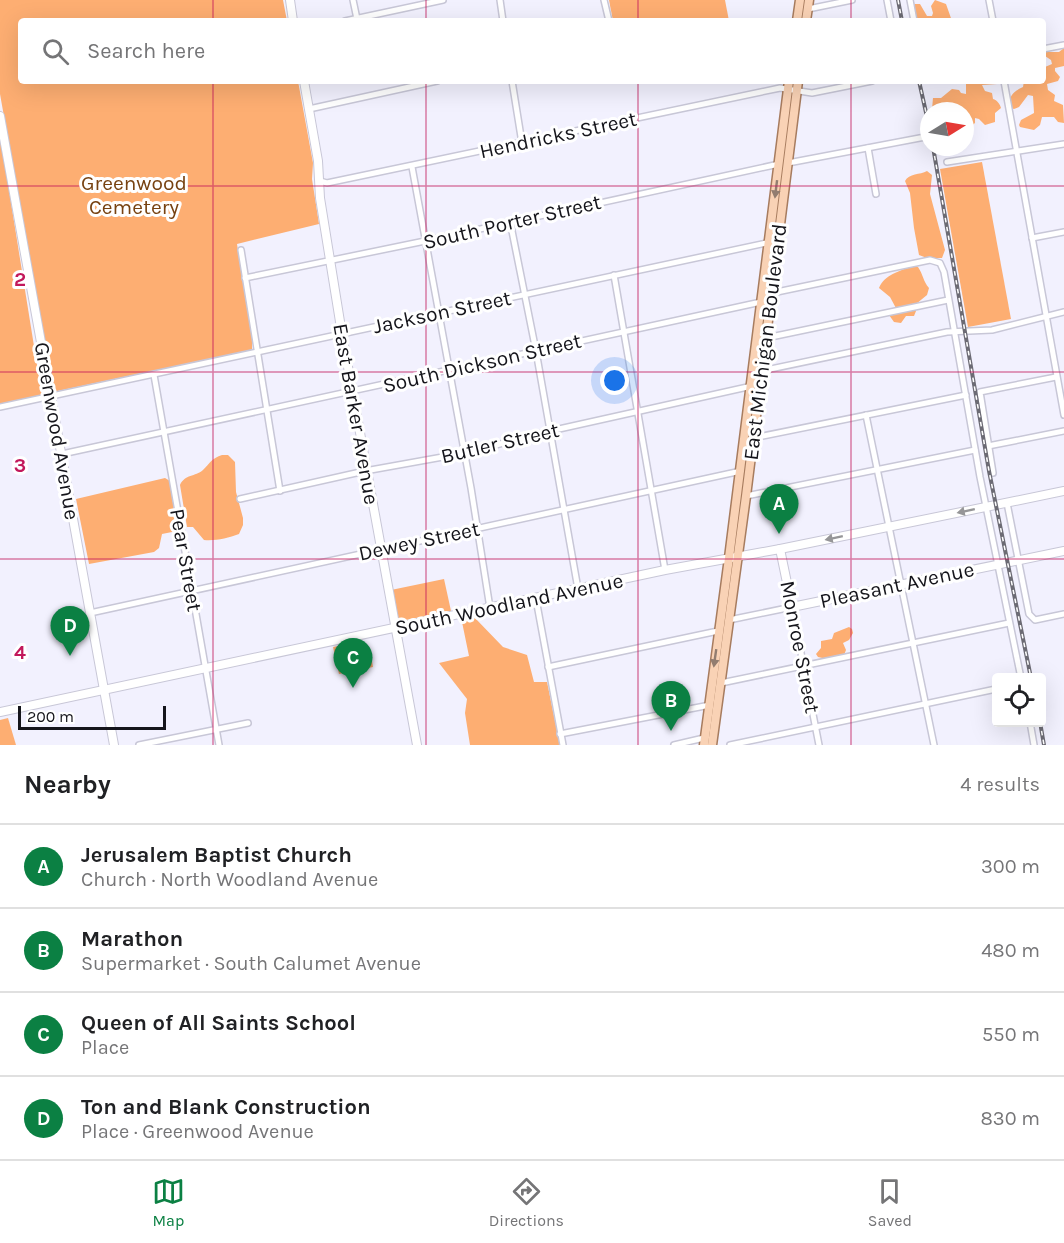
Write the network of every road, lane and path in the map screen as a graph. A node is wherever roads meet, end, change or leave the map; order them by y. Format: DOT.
graph roads {
  1 [pos="290,0"];
  2 [pos="353,0"];
  3 [pos="443,0"];
  4 [pos="500,0"];
  5 [pos="604,0"];
  6 [pos="800,0"];
  7 [pos="852,0"];
  8 [pos="887,0"];
  9 [pos="910,0"];
  10 [pos="989,0"];
  11 [pos="418,3"];
  12 [pos="808,4"];
  13 [pos="293,18"];
  14 [pos="357,18"];
  15 [pos="503,18"];
  16 [pos="608,18"];
  17 [pos="797,18"];
  18 [pos="890,18"];
  19 [pos="913,18"];
  20 [pos="992,18"];
  21 [pos="1064,45"];
  22 [pos="1046,48"];
  23 [pos="305,84"];
  24 [pos="423,84"];
  25 [pos="512,84"];
  26 [pos="857,84"];
  27 [pos="1005,84"];
  28 [pos="793,85"];
  29 [pos="309,109"];
  30 [pos="0,116"];
  31 [pos="920,138"];
  32 [pos="522,143"];
  33 [pos="1064,144"];
  34 [pos="868,148"];
  35 [pos="1017,152"];
  36 [pos="947,162"];
  37 [pos="783,163"];
  38 [pos="412,167"];
  39 [pos="320,181"];
  40 [pos="876,194"];
  41 [pos="510,221"];
  42 [pos="1064,232"];
  43 [pos="1032,238"];
  44 [pos="425,241"];
  45 [pos="774,241"];
  46 [pos="241,250"];
  47 [pos="331,261"];
  48 [pos="614,275"];
  49 [pos="245,278"];
  50 [pos="772,293"];
  51 [pos="525,294"];
  52 [pos="948,300"];
  53 [pos="761,302"];
  54 [pos="1064,312"];
  55 [pos="439,314"];
  56 [pos="1046,316"];
  57 [pos="623,331"];
  58 [pos="954,332"];
  59 [pos="342,334"];
  60 [pos="766,338"];
  61 [pos="536,351"];
  62 [pos="257,352"];
  63 [pos="450,370"];
  64 [pos="757,370"];
  65 [pos="154,375"];
  66 [pos="1056,377"];
  67 [pos="755,386"];
  68 [pos="352,392"];
  69 [pos="966,395"];
  70 [pos="51,397"];
  71 [pos="0,408"];
  72 [pos="266,410"];
  73 [pos="637,412"];
  74 [pos="1064,415"];
  75 [pos="866,416"];
  76 [pos="550,431"];
  77 [pos="1064,431"];
  78 [pos="164,433"];
  79 [pos="753,438"];
  80 [pos="988,446"];
  81 [pos="975,450"];
  82 [pos="465,453"];
  83 [pos="62,454"];
  84 [pos="877,470"];
  85 [pos="365,471"];
  86 [pos="744,472"];
  87 [pos="993,472"];
  88 [pos="651,490"];
  89 [pos="280,491"];
  90 [pos="1064,491"];
  91 [pos="746,496"];
  92 [pos="240,498"];
  93 [pos="1007,503"];
  94 [pos="986,507"];
  95 [pos="564,509"];
  96 [pos="888,527"];
  97 [pos="477,528"];
  98 [pos="380,549"];
  99 [pos="780,549"];
  100 [pos="1064,551"];
  101 [pos="733,557"];
  102 [pos="1018,561"];
  103 [pos="998,564"];
  104 [pos="665,570"];
  105 [pos="900,584"];
  106 [pos="578,589"];
  107 [pos="192,590"];
  108 [pos="536,598"];
  109 [pos="792,607"];
  110 [pos="490,608"];
  111 [pos="90,613"];
  112 [pos="1064,614"];
  113 [pos="729,620"];
  114 [pos="1010,623"];
  115 [pos="394,628"];
  116 [pos="718,631"];
  117 [pos="912,644"];
  118 [pos="548,667"];
  119 [pos="804,667"];
  120 [pos="205,668"];
  121 [pos="1020,673"];
  122 [pos="721,683"];
  123 [pos="992,689"];
  124 [pos="104,690"];
  125 [pos="924,704"];
  126 [pos="713,705"];
  127 [pos="0,712"];
  128 [pos="248,723"];
  129 [pos="816,727"];
  130 [pos="1031,727"];
  131 [pos="216,729"];
  132 [pos="560,734"];
  133 [pos="704,742"];
  134 [pos="114,745"];
  135 [pos="139,745"];
  136 [pos="219,745"];
  137 [pos="417,745"];
  138 [pos="563,745"];
  139 [pos="674,745"];
  140 [pos="712,745"];
  141 [pos="730,745"];
  142 [pos="819,745"];
  143 [pos="934,745"];
  144 [pos="1033,745"];
  1 -- 13 [label="street"];
  2 -- 14 [label="street"];
  3 -- 11 [label="street"];
  4 -- 15 [label="street"];
  5 -- 16 [label="street"];
  6 -- 17 [label="main road"];
  7 -- 12 [label="street"];
  8 -- 18 [label="street"];
  9 -- 19 [label="street"];
  10 -- 20 [label="street"];
  11 -- 14 [label="street"];
  21 -- 22 [label="street"];
  23 -- 29 [label="street, East Barker Avenue"];
  24 -- 29 [label="street"];
  25 -- 32 [label="street"];
  26 -- 28 [label="street, Hendricks Street"];
  27 -- 35 [label="street"];
  28 -- 32 [label="street, Hendricks Street"];
  28 -- 37 [label="main road, East Michigan Boulevard"];
  29 -- 39 [label="street, East Barker Avenue"];
  30 -- 70 [label="street, Greenwood Avenue"];
  31 -- 34 [label="street, South Porter Street"];
  32 -- 38 [label="street, Hendricks Street"];
  33 -- 35 [label="street"];
  34 -- 37 [label="street, South Porter Street"];
  34 -- 40 [label="street"];
  35 -- 36 [label="street"];
  35 -- 43 [label="street"];
  37 -- 41 [label="street, South Porter Street"];
  37 -- 45 [label="main road, East Michigan Boulevard"];
  38 -- 39 [label="street, Hendricks Street"];
  38 -- 44 [label="street"];
  39 -- 47 [label="street, East Barker Avenue"];
  41 -- 44 [label="street, South Porter Street"];
  41 -- 51 [label="street"];
  42 -- 43 [label="street"];
  43 -- 56 [label="street"];
  44 -- 47 [label="street, South Porter Street"];
  44 -- 55 [label="street"];
  45 -- 48 [label="street, Jackson Street"];
  45 -- 50 [label="main road, East Michigan Boulevard"];
  45 -- 53 [label="main road, East Michigan Boulevard"];
  46 -- 49 [label="street"];
  47 -- 49 [label="street, South Porter Street"];
  47 -- 59 [label="street, East Barker Avenue"];
  48 -- 51 [label="street, Jackson Street"];
  48 -- 57 [label="street"];
  49 -- 62 [label="street"];
  50 -- 52 [label="street"];
  50 -- 60 [label="main road, East Michigan Boulevard"];
  51 -- 55 [label="street, Jackson Street"];
  51 -- 61 [label="street"];
  52 -- 58 [label="street"];
  52 -- 60 [label="street"];
  53 -- 57 [label="street, South Dickson Street"];
  53 -- 64 [label="main road, East Michigan Boulevard"];
  54 -- 56 [label="street"];
  55 -- 59 [label="street, Jackson Street"];
  55 -- 63 [label="street"];
  56 -- 58 [label="street"];
  56 -- 66 [label="street"];
  57 -- 61 [label="street, South Dickson Street"];
  57 -- 73 [label="street"];
  58 -- 64 [label="street"];
  58 -- 69 [label="street"];
  59 -- 62 [label="street, Jackson Street"];
  59 -- 68 [label="street, East Barker Avenue"];
  60 -- 64 [label="main road, East Michigan Boulevard"];
  61 -- 63 [label="street, South Dickson Street"];
  61 -- 76 [label="street"];
  62 -- 65 [label="street, Jackson Street"];
  62 -- 72 [label="street"];
  63 -- 68 [label="street, South Dickson Street"];
  63 -- 82 [label="street"];
  64 -- 67 [label="main road, East Michigan Boulevard"];
  65 -- 70 [label="street, Jackson Street"];
  65 -- 78 [label="street, Pear Street"];
  66 -- 74 [label="street"];
  66 -- 80 [label="street"];
  67 -- 73 [label="street, Butler Street"];
  67 -- 79 [label="main road, East Michigan Boulevard"];
  67 -- 86 [label="main road, East Michigan Boulevard"];
  68 -- 72 [label="street, South Dickson Street"];
  68 -- 85 [label="street, East Barker Avenue"];
  69 -- 75 [label="street"];
  69 -- 81 [label="street"];
  70 -- 71 [label="street, Jackson Street"];
  70 -- 83 [label="street, Greenwood Avenue"];
  72 -- 78 [label="street, South Dickson Street"];
  72 -- 89 [label="street"];
  73 -- 76 [label="street, Butler Street"];
  73 -- 88 [label="street"];
  75 -- 79 [label="street"];
  75 -- 84 [label="street"];
  76 -- 82 [label="street, Butler Street"];
  76 -- 95 [label="street"];
  77 -- 80 [label="street"];
  78 -- 83 [label="street, South Dickson Street"];
  78 -- 107 [label="street, Pear Street"];
  79 -- 86 [label="main road, East Michigan Boulevard"];
  80 -- 87 [label="street"];
  81 -- 84 [label="street"];
  81 -- 94 [label="street"];
  82 -- 85 [label="street, Butler Street"];
  82 -- 97 [label="street"];
  83 -- 111 [label="street, Greenwood Avenue"];
  84 -- 91 [label="street"];
  84 -- 96 [label="street"];
  85 -- 89 [label="street, Butler Street"];
  85 -- 98 [label="street, East Barker Avenue"];
  86 -- 88 [label="street, Dewey Street"];
  86 -- 91 [label="main road, East Michigan Boulevard"];
  86 -- 101 [label="main road, East Michigan Boulevard"];
  88 -- 95 [label="street, Dewey Street"];
  88 -- 104 [label="street"];
  89 -- 92 [label="street, Butler Street"];
  90 -- 93 [label="street, South Woodland Avenue"];
  91 -- 101 [label="main road, East Michigan Boulevard"];
  93 -- 94 [label="street, South Woodland Avenue"];
  93 -- 102 [label="street"];
  94 -- 96 [label="street, South Woodland Avenue, one-way"];
  94 -- 103 [label="street"];
  95 -- 97 [label="street, Dewey Street"];
  95 -- 106 [label="street"];
  96 -- 99 [label="street, South Woodland Avenue, one-way"];
  96 -- 105 [label="street"];
  97 -- 98 [label="street, Dewey Street"];
  97 -- 110 [label="street"];
  98 -- 107 [label="street, Dewey Street"];
  98 -- 115 [label="street, East Barker Avenue"];
  99 -- 101 [label="street, South Woodland Avenue"];
  99 -- 109 [label="street, Monroe Street"];
  100 -- 102 [label="street, Pleasant Avenue"];
  101 -- 104 [label="street, South Woodland Avenue"];
  101 -- 113 [label="main road, East Michigan Boulevard"];
  101 -- 116 [label="main road, East Michigan Boulevard"];
  102 -- 103 [label="street, Pleasant Avenue"];
  102 -- 112 [label="street"];
  103 -- 105 [label="street, Pleasant Avenue"];
  103 -- 114 [label="street"];
  104 -- 106 [label="street, South Woodland Avenue"];
  105 -- 109 [label="street, Pleasant Avenue"];
  105 -- 117 [label="street"];
  106 -- 108 [label="street, South Woodland Avenue"];
  107 -- 111 [label="street, Dewey Street"];
  107 -- 120 [label="street, Pear Street"];
  108 -- 110 [label="street, South Woodland Avenue"];
  108 -- 118 [label="street"];
  109 -- 113 [label="street, Pleasant Avenue"];
  109 -- 119 [label="street, Monroe Street"];
  110 -- 115 [label="street, South Woodland Avenue"];
  111 -- 124 [label="street, Greenwood Avenue"];
  113 -- 122 [label="main road, East Michigan Boulevard"];
  114 -- 117 [label="street"];
  114 -- 121 [label="street"];
  115 -- 120 [label="street, South Woodland Avenue"];
  115 -- 137 [label="street, East Barker Avenue"];
  116 -- 118 [label="street"];
  116 -- 126 [label="main road, East Michigan Boulevard, one-way"];
  117 -- 119 [label="street"];
  117 -- 125 [label="street"];
  118 -- 132 [label="street"];
  119 -- 122 [label="street"];
  119 -- 129 [label="street, Monroe Street"];
  120 -- 124 [label="street, South Woodland Avenue"];
  120 -- 131 [label="street, Pear Street"];
  122 -- 126 [label="main road, East Michigan Boulevard"];
  123 -- 125 [label="street"];
  124 -- 127 [label="street, South Woodland Avenue"];
  124 -- 134 [label="street, Greenwood Avenue"];
  125 -- 129 [label="street"];
  125 -- 143 [label="street"];
  126 -- 132 [label="street"];
  126 -- 133 [label="main road, East Michigan Boulevard"];
  126 -- 140 [label="main road, East Michigan Boulevard"];
  128 -- 131 [label="street"];
  129 -- 141 [label="street"];
  129 -- 142 [label="street, Monroe Street"];
  130 -- 144 [label="street"];
  131 -- 135 [label="street"];
  131 -- 136 [label="street, Pear Street"];
  132 -- 138 [label="street"];
  133 -- 139 [label="street"];
}
